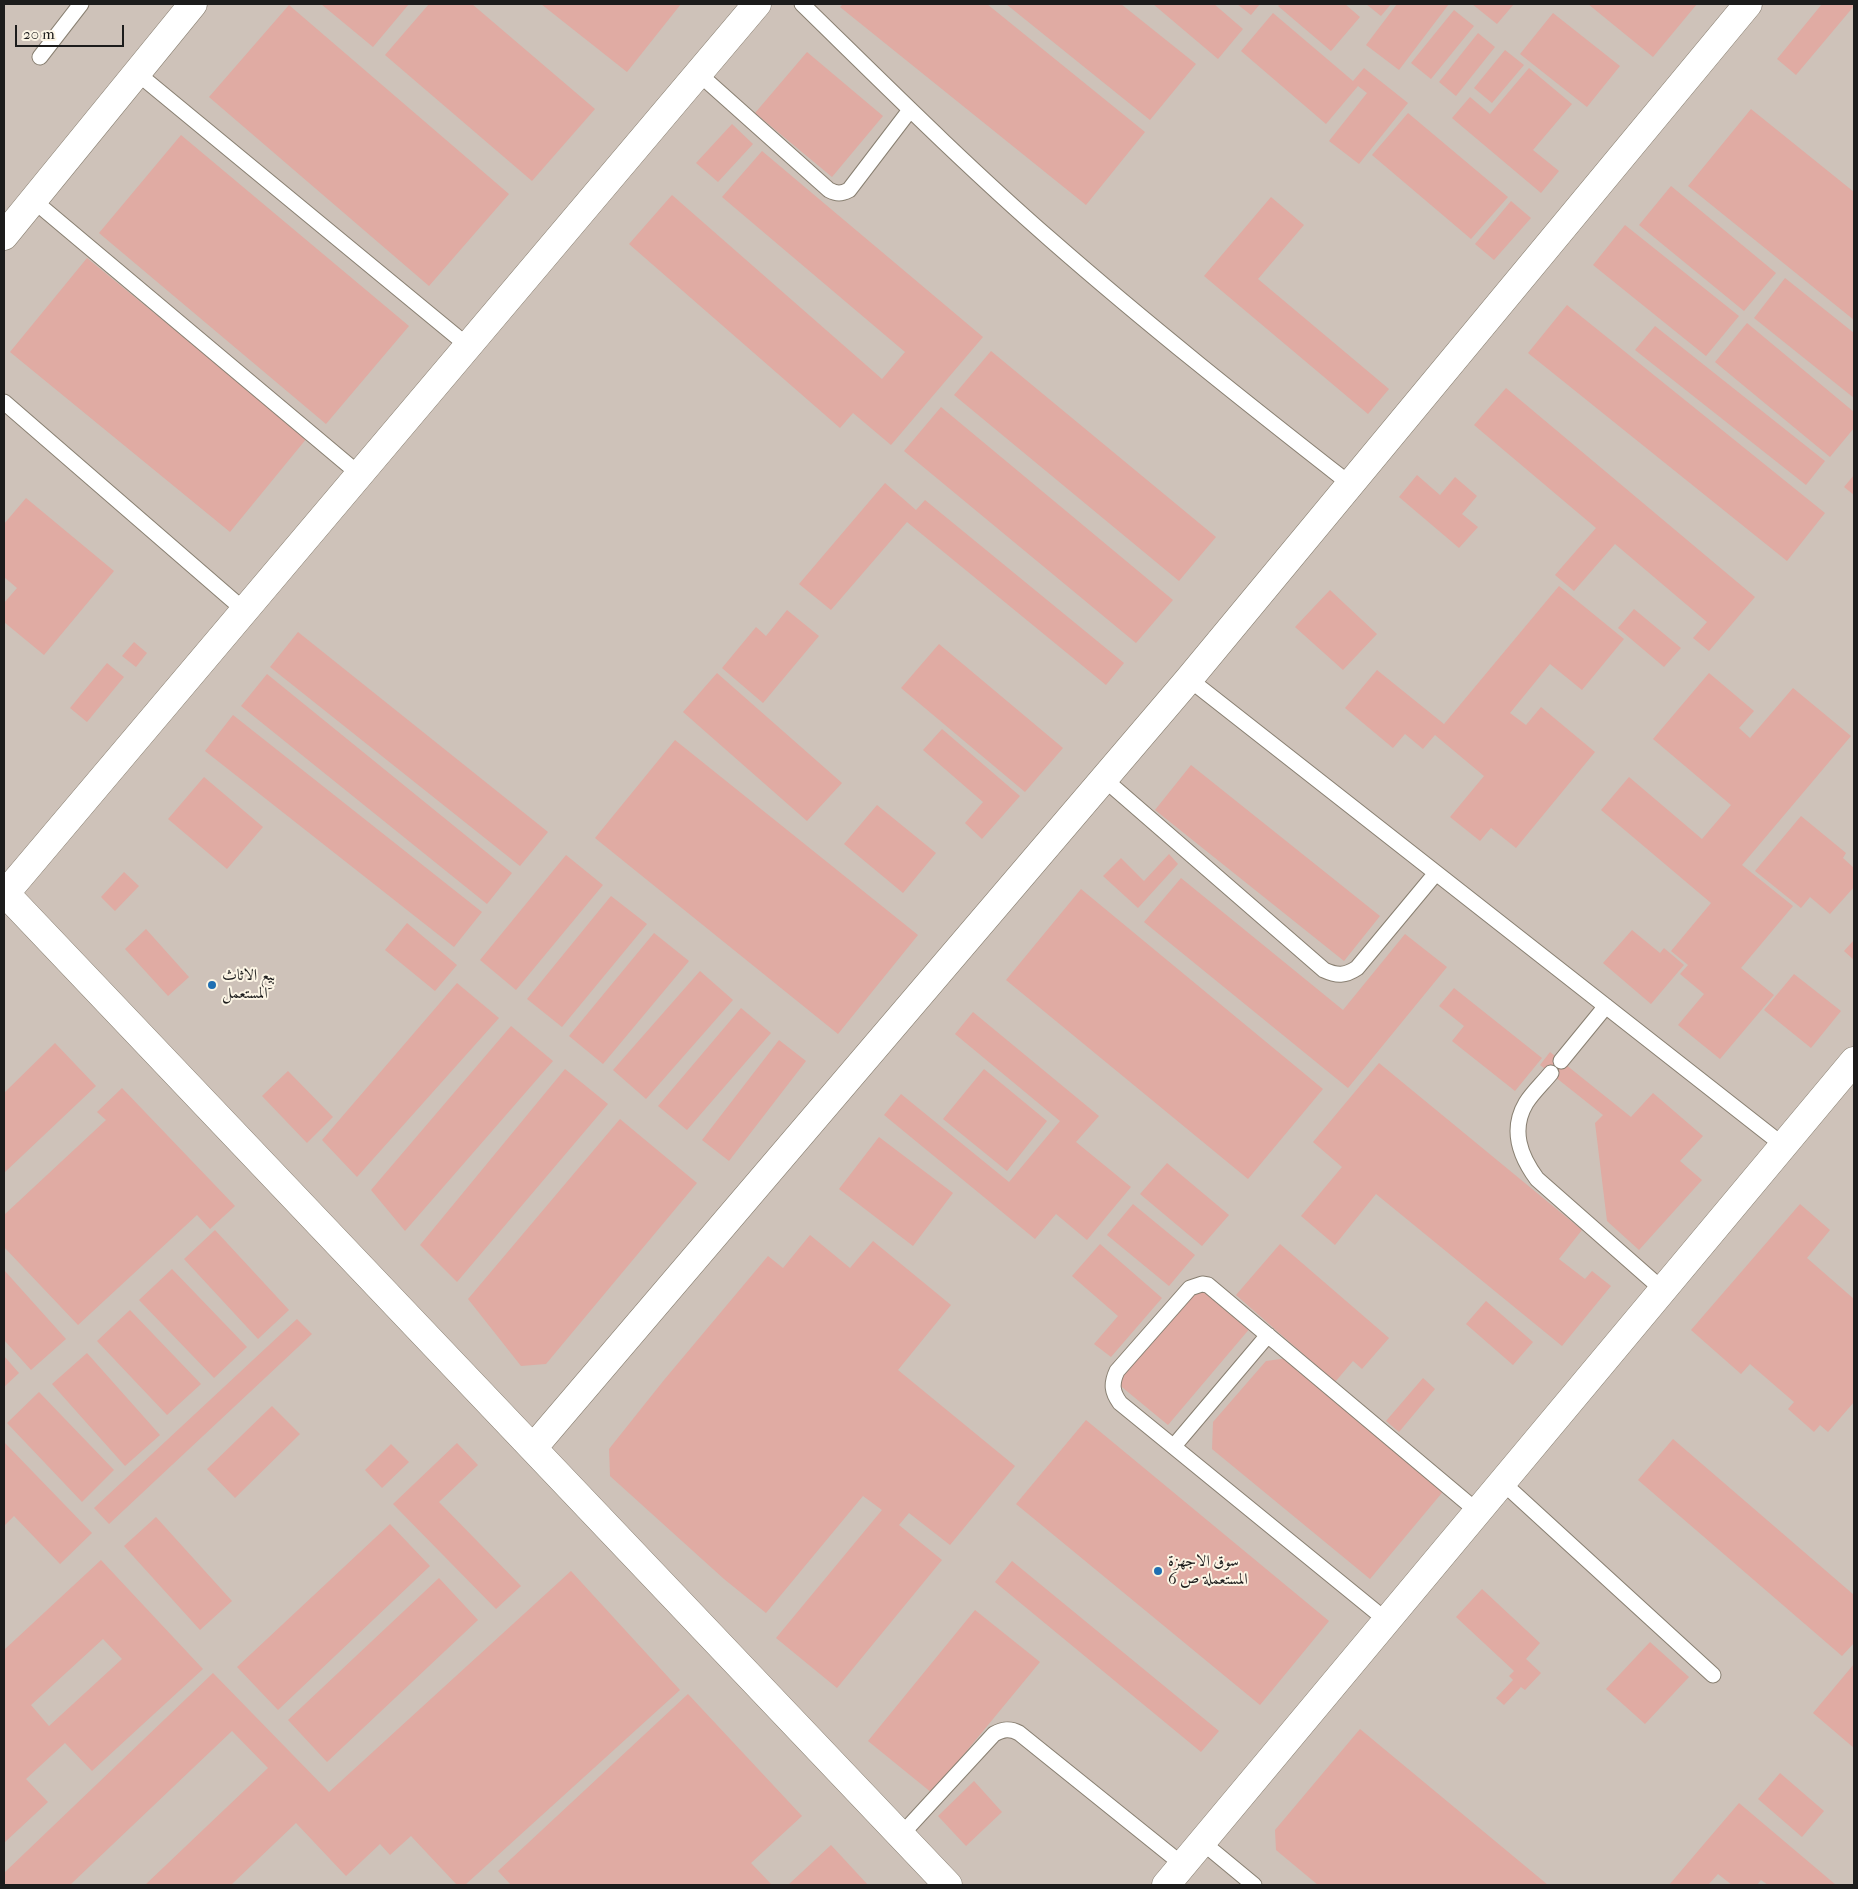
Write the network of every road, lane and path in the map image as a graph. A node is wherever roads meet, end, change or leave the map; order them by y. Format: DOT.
graph roads {
  1 [pos="81,4"];
  2 [pos="193,4"];
  3 [pos="757,4"];
  4 [pos="802,4"];
  5 [pos="1748,4"];
  6 [pos="40,57"];
  7 [pos="136,73"];
  8 [pos="698,73"];
  9 [pos="910,110"];
  10 [pos="33,200"];
  11 [pos="4,236"];
  12 [pos="468,346"];
  13 [pos="4,402"];
  14 [pos="359,474"];
  15 [pos="1350,484"];
  16 [pos="244,610"];
  17 [pos="1189,679"];
  18 [pos="1103,778"];
  19 [pos="1436,873"];
  20 [pos="5,893"];
  21 [pos="1606,1006"];
  22 [pos="1561,1061"];
  23 [pos="1854,1061"];
  24 [pos="1551,1073"];
  25 [pos="1784,1146"];
  26 [pos="1662,1290"];
  27 [pos="1268,1335"];
  28 [pos="1174,1446"];
  29 [pos="533,1448"];
  30 [pos="1502,1482"];
  31 [pos="1477,1511"];
  32 [pos="1386,1620"];
  33 [pos="1713,1675"];
  34 [pos="901,1835"];
  35 [pos="1202,1842"];
  36 [pos="1175,1875"];
  37 [pos="948,1885"];
  38 [pos="1254,1885"];
  1 -- 6 [label="lane"];
  2 -- 7 [label="street"];
  3 -- 8 [label="street"];
  4 -- 9 [label="lane"];
  5 -- 15 [label="street"];
  7 -- 10 [label="street"];
  7 -- 12 [label="lane"];
  8 -- 9 [label="lane"];
  8 -- 12 [label="street"];
  9 -- 15 [label="lane"];
  10 -- 11 [label="street"];
  10 -- 14 [label="lane"];
  12 -- 14 [label="street"];
  13 -- 16 [label="lane"];
  14 -- 16 [label="street"];
  15 -- 17 [label="street"];
  16 -- 20 [label="street"];
  17 -- 18 [label="street"];
  17 -- 19 [label="lane"];
  18 -- 19 [label="lane"];
  18 -- 29 [label="street"];
  19 -- 21 [label="lane"];
  20 -- 29 [label="street"];
  21 -- 22 [label="lane"];
  21 -- 25 [label="lane"];
  23 -- 25 [label="street"];
  24 -- 26 [label="lane"];
  25 -- 26 [label="street"];
  26 -- 30 [label="street"];
  27 -- 28 [label="lane"];
  27 -- 28 [label="lane"];
  27 -- 31 [label="lane"];
  28 -- 32 [label="lane"];
  29 -- 34 [label="street"];
  30 -- 31 [label="street"];
  30 -- 33 [label="lane"];
  31 -- 32 [label="street"];
  32 -- 35 [label="street"];
  34 -- 36 [label="lane"];
  34 -- 37 [label="street"];
  35 -- 36 [label="street"];
  35 -- 38 [label="lane"];
}
